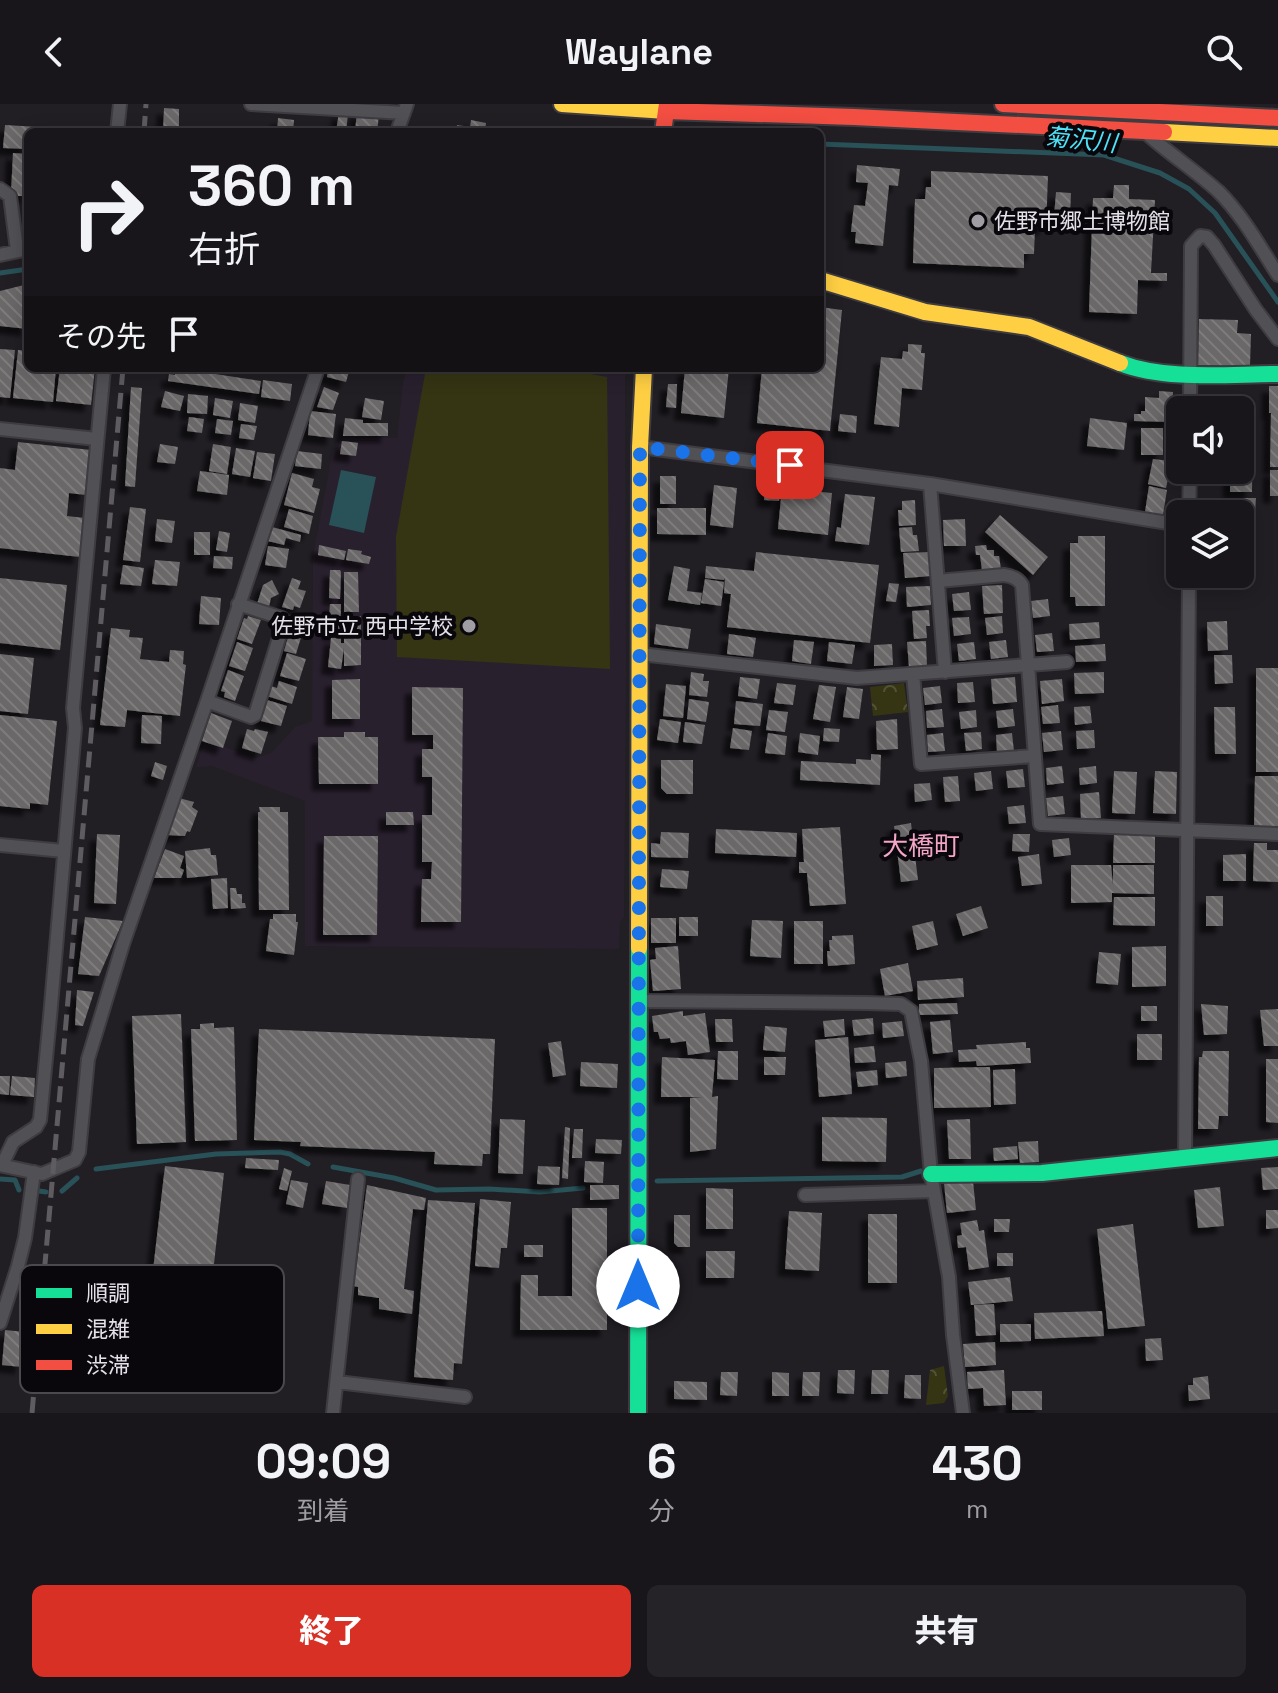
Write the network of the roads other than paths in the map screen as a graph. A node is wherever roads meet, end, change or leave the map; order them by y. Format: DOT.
graph roads {
  1 [pos="120,104"];
  2 [pos="251,104"];
  3 [pos="562,104"];
  4 [pos="1003,104"];
  5 [pos="1075,106"];
  6 [pos="667,107"];
  7 [pos="405,108"];
  8 [pos="1278,118"];
  9 [pos="117,128"];
  10 [pos="398,128"];
  11 [pos="664,128"];
  12 [pos="1074,128"];
  13 [pos="1145,131"];
  14 [pos="1278,138"];
  15 [pos="0,189"];
  16 [pos="22,250"];
  17 [pos="0,255"];
  18 [pos="1278,275"];
  19 [pos="824,281"];
  20 [pos="1278,339"];
  21 [pos="104,372"];
  22 [pos="317,372"];
  23 [pos="644,372"];
  24 [pos="1190,374"];
  25 [pos="1278,374"];
  26 [pos="1190,396"];
  27 [pos="0,429"];
  28 [pos="97,439"];
  29 [pos="640,447"];
  30 [pos="930,484"];
  31 [pos="1166,523"];
  32 [pos="938,581"];
  33 [pos="1189,588"];
  34 [pos="238,604"];
  35 [pos="640,654"];
  36 [pos="1067,662"];
  37 [pos="1028,664"];
  38 [pos="945,672"];
  39 [pos="913,674"];
  40 [pos="207,701"];
  41 [pos="1035,756"];
  42 [pos="1189,830"];
  43 [pos="1278,834"];
  44 [pos="0,845"];
  45 [pos="64,851"];
  46 [pos="638,1001"];
  47 [pos="1278,1148"];
  48 [pos="1185,1157"];
  49 [pos="1,1165"];
  50 [pos="34,1172"];
  51 [pos="931,1174"];
  52 [pos="358,1179"];
  53 [pos="934,1191"];
  54 [pos="805,1195"];
  55 [pos="4,1300"];
  56 [pos="0,1323"];
  57 [pos="337,1382"];
  58 [pos="465,1397"];
  59 [pos="333,1413"];
  60 [pos="638,1413"];
  61 [pos="963,1413"];
  1 -- 9 [label="street"];
  2 -- 7 [label="street"];
  3 -- 6 [label="main road"];
  4 -- 5 [label="main road"];
  5 -- 8 [label="main road"];
  5 -- 12 [label="street"];
  6 -- 11 [label="main road"];
  6 -- 12 [label="main road"];
  7 -- 10 [label="street"];
  12 -- 13 [label="main road"];
  13 -- 14 [label="main road"];
  13 -- 18 [label="street"];
  15 -- 16 [label="street"];
  16 -- 17 [label="street"];
  19 -- 24 [label="main road"];
  20 -- 24 [label="street"];
  21 -- 28 [label="street"];
  22 -- 34 [label="street"];
  23 -- 29 [label="main road"];
  24 -- 25 [label="main road"];
  24 -- 26 [label="street"];
  27 -- 28 [label="street"];
  28 -- 45 [label="street"];
  29 -- 30 [label="street"];
  29 -- 35 [label="main road"];
  30 -- 31 [label="street"];
  30 -- 32 [label="street"];
  32 -- 37 [label="street"];
  32 -- 38 [label="street"];
  33 -- 42 [label="street"];
  34 -- 40 [label="street"];
  34 -- 40 [label="street"];
  35 -- 39 [label="street"];
  35 -- 46 [label="main road"];
  36 -- 37 [label="street"];
  37 -- 38 [label="street"];
  37 -- 41 [label="street"];
  38 -- 39 [label="street"];
  39 -- 41 [label="street"];
  40 -- 50 [label="street"];
  41 -- 42 [label="street"];
  42 -- 43 [label="street"];
  42 -- 48 [label="street"];
  44 -- 45 [label="street"];
  45 -- 49 [label="street"];
  46 -- 51 [label="street"];
  46 -- 60 [label="main road"];
  47 -- 48 [label="main road"];
  48 -- 51 [label="main road"];
  49 -- 50 [label="street"];
  50 -- 55 [label="street"];
  51 -- 53 [label="street"];
  52 -- 57 [label="street"];
  53 -- 54 [label="street"];
  53 -- 61 [label="street"];
  55 -- 56 [label="street"];
  57 -- 58 [label="street"];
  57 -- 59 [label="street"];
}
